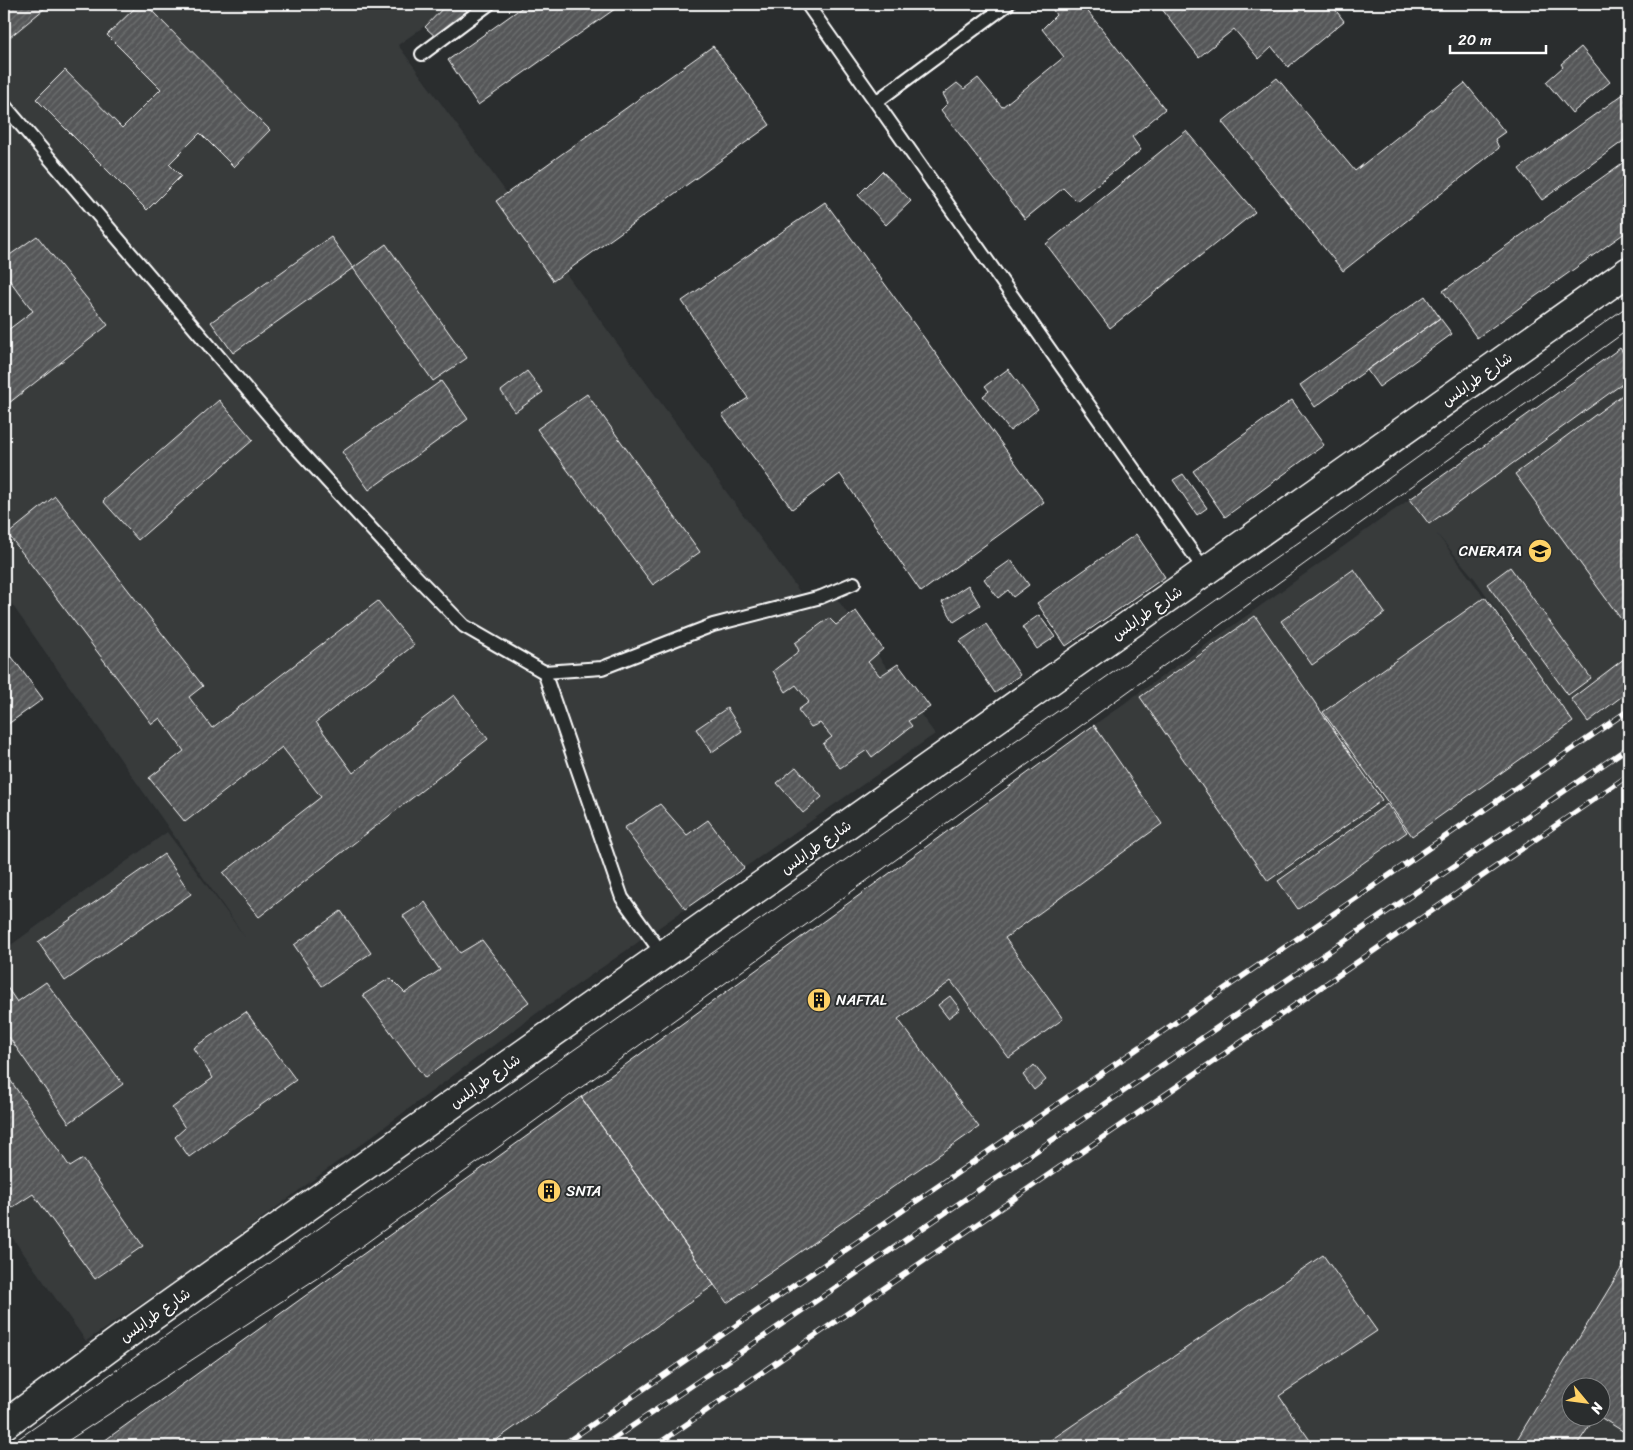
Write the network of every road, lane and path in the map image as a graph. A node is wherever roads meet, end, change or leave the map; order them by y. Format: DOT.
graph roads {
  1 [pos="489,4"];
  2 [pos="807,4"];
  3 [pos="1008,4"];
  4 [pos="422,54"];
  5 [pos="876,102"];
  6 [pos="4,105"];
  7 [pos="1629,271"];
  8 [pos="1206,572"];
  9 [pos="854,583"];
  10 [pos="544,672"];
  11 [pos="663,955"];
  12 [pos="4,1425"];
  1 -- 4 [label="lane"];
  2 -- 5 [label="lane"];
  3 -- 5 [label="lane"];
  5 -- 8 [label="lane"];
  6 -- 10 [label="lane"];
  7 -- 8 [label="main road, شارع طرابلس"];
  8 -- 11 [label="main road, شارع طرابلس"];
  9 -- 10 [label="lane"];
  10 -- 11 [label="lane"];
  11 -- 12 [label="main road, شارع طرابلس"];
}
